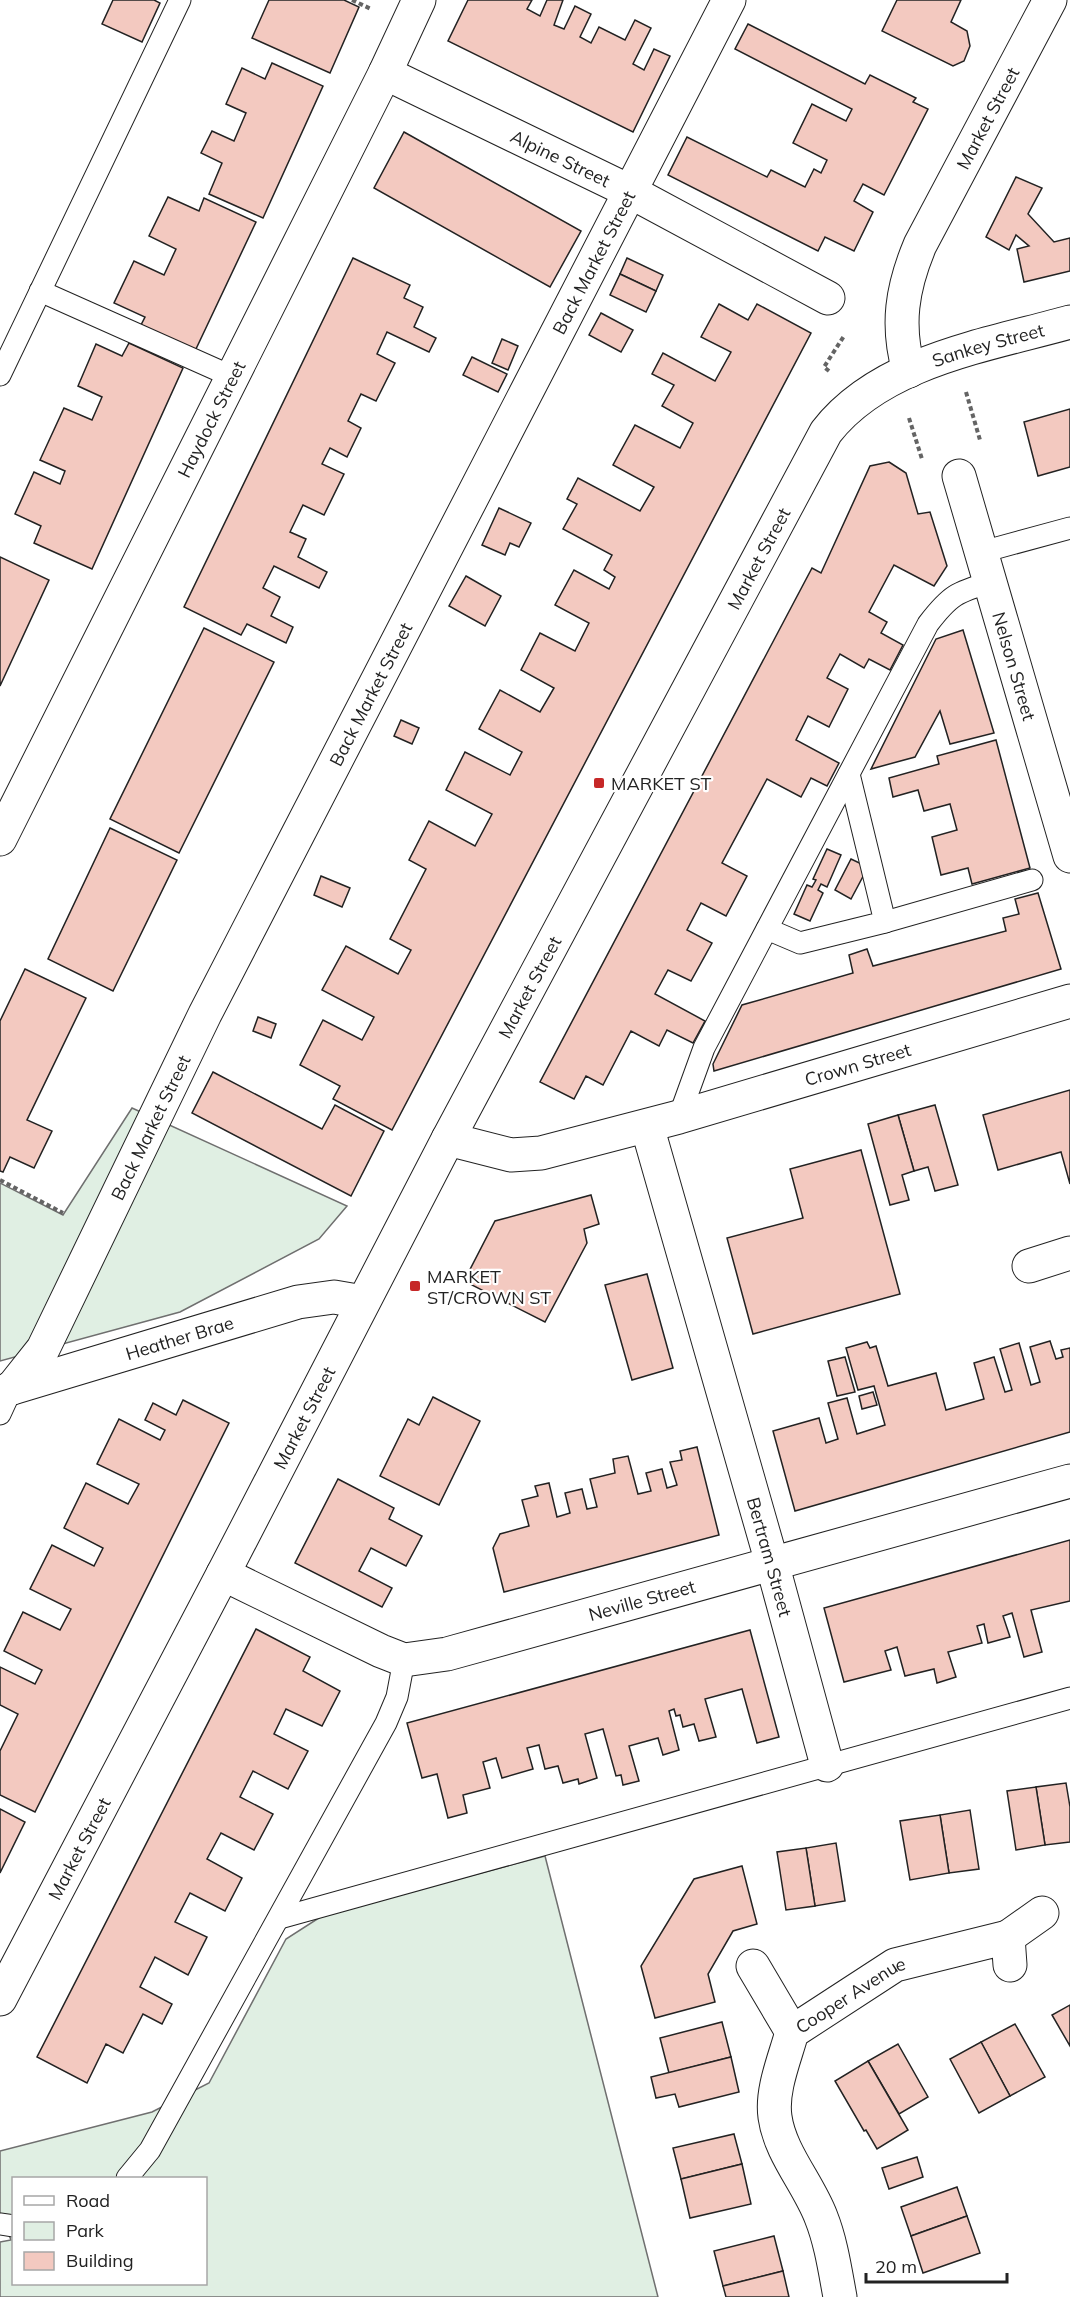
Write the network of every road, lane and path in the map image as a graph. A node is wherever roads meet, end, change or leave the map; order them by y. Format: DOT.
graph roads {
  1 [pos="180,0"];
  2 [pos="419,0"];
  3 [pos="729,0"];
  4 [pos="1050,0"];
  5 [pos="385,74"];
  6 [pos="631,192"];
  7 [pos="40,291"];
  8 [pos="828,298"];
  9 [pos="1070,322"];
  10 [pos="909,371"];
  11 [pos="0,375"];
  12 [pos="233,376"];
  13 [pos="965,389"];
  14 [pos="908,414"];
  15 [pos="982,449"];
  16 [pos="924,465"];
  17 [pos="959,476"];
  18 [pos="1070,528"];
  19 [pos="987,567"];
  20 [pos="849,774"];
  21 [pos="0,839"];
  22 [pos="1070,856"];
  23 [pos="1032,880"];
  24 [pos="885,922"];
  25 [pos="767,929"];
  26 [pos="1070,1001"];
  27 [pos="679,1117"];
  28 [pos="647,1126"];
  29 [pos="448,1139"];
  30 [pos="0,1180"];
  31 [pos="68,1216"];
  32 [pos="1070,1253"];
  33 [pos="1029,1266"];
  34 [pos="363,1302"];
  35 [pos="4,1398"];
  36 [pos="1070,1481"];
  37 [pos="772,1563"];
  38 [pos="224,1574"];
  39 [pos="404,1660"];
  40 [pos="1070,1698"];
  41 [pos="827,1766"];
  42 [pos="1042,1913"];
  43 [pos="280,1918"];
  44 [pos="753,1966"];
  45 [pos="0,1999"];
  46 [pos="792,2032"];
  47 [pos="128,2177"];
  48 [pos="840,2297"];
  1 -- 7 [label="lane"];
  2 -- 5 [label="street, Haydock Street"];
  3 -- 6 [label="street, Back Market Street"];
  4 -- 10 [label="street, Market Street"];
  5 -- 6 [label="street, Alpine Street"];
  5 -- 12 [label="street, Haydock Street"];
  6 -- 8 [label="street, Alpine Street"];
  6 -- 35 [label="street, Back Market Street"];
  7 -- 11 [label="lane"];
  7 -- 12 [label="lane"];
  9 -- 10 [label="street, Sankey Street"];
  10 -- 29 [label="street, Market Street"];
  12 -- 21 [label="street, Haydock Street"];
  13 -- 15 [label="path"];
  14 -- 16 [label="path"];
  17 -- 19 [label="street, Nelson Street"];
  18 -- 19 [label="lane"];
  19 -- 20 [label="lane"];
  19 -- 22 [label="street, Nelson Street"];
  20 -- 24 [label="lane"];
  20 -- 25 [label="lane"];
  23 -- 24 [label="lane"];
  24 -- 25 [label="lane"];
  25 -- 27 [label="lane"];
  26 -- 27 [label="street, Crown Street"];
  27 -- 28 [label="street, Crown Street"];
  28 -- 29 [label="street, Crown Street"];
  28 -- 37 [label="street, Bertram Street"];
  29 -- 34 [label="street, Market Street"];
  30 -- 31 [label="path"];
  32 -- 33 [label="street"];
  34 -- 35 [label="street, Heather Brae"];
  34 -- 38 [label="street, Market Street"];
  36 -- 37 [label="street, Neville Street"];
  37 -- 39 [label="street, Neville Street"];
  37 -- 41 [label="street, Bertram Street"];
  38 -- 39 [label="street"];
  38 -- 45 [label="street, Market Street"];
  39 -- 43 [label="lane"];
  40 -- 41 [label="lane"];
  41 -- 43 [label="lane"];
  42 -- 46 [label="street, Cooper Avenue"];
  43 -- 47 [label="lane"];
  44 -- 46 [label="street"];
  46 -- 48 [label="street, Cooper Avenue"];
}
